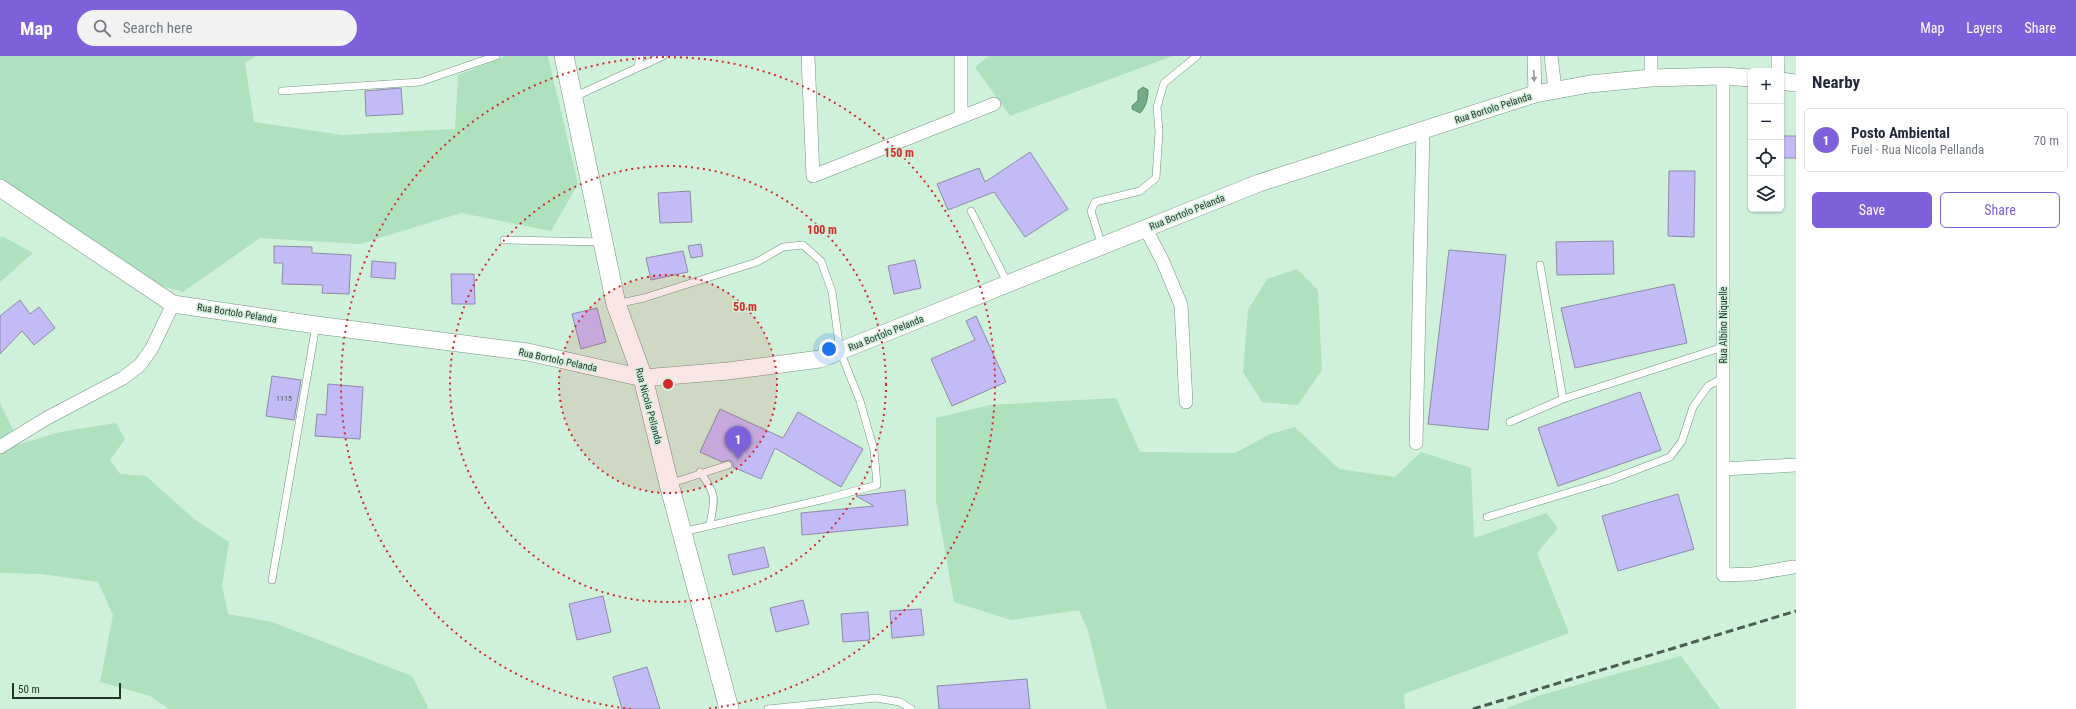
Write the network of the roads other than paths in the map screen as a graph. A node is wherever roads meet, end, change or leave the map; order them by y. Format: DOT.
graph roads {
  1 [pos="496,56"];
  2 [pos="564,56"];
  3 [pos="640,56"];
  4 [pos="663,56"];
  5 [pos="808,56"];
  6 [pos="961,56"];
  7 [pos="1197,56"];
  8 [pos="1534,56"];
  9 [pos="1551,56"];
  10 [pos="1651,56"];
  11 [pos="1778,56"];
  12 [pos="638,67"];
  13 [pos="1778,68"];
  14 [pos="1723,76"];
  15 [pos="1651,78"];
  16 [pos="1748,78"];
  17 [pos="1784,81"];
  18 [pos="1796,83"];
  19 [pos="1555,89"];
  20 [pos="282,92"];
  21 [pos="1535,94"];
  22 [pos="572,98"];
  23 [pos="994,104"];
  24 [pos="961,117"];
  25 [pos="1423,130"];
  26 [pos="0,188"];
  27 [pos="971,211"];
  28 [pos="1146,229"];
  29 [pos="504,240"];
  30 [pos="602,242"];
  31 [pos="1102,246"];
  32 [pos="1540,266"];
  33 [pos="1008,284"];
  34 [pos="173,304"];
  35 [pos="616,304"];
  36 [pos="316,325"];
  37 [pos="1723,347"];
  38 [pos="840,351"];
  39 [pos="643,378"];
  40 [pos="1723,378"];
  41 [pos="1563,399"];
  42 [pos="1186,402"];
  43 [pos="1510,422"];
  44 [pos="1416,443"];
  45 [pos="0,447"];
  46 [pos="728,465"];
  47 [pos="1796,465"];
  48 [pos="1723,468"];
  49 [pos="700,472"];
  50 [pos="669,484"];
  51 [pos="1487,516"];
  52 [pos="710,524"];
  53 [pos="682,532"];
  54 [pos="1793,566"];
  55 [pos="272,580"];
  56 [pos="729,709"];
  57 [pos="768,709"];
  58 [pos="911,709"];
  1 -- 20 [label="lane"];
  2 -- 22 [label="main road, Rua Nicola Pellanda"];
  3 -- 12 [label="lane"];
  4 -- 12 [label="lane"];
  5 -- 24 [label="street"];
  6 -- 24 [label="street"];
  7 -- 31 [label="lane"];
  8 -- 21 [label="street, one-way"];
  9 -- 19 [label="street"];
  10 -- 15 [label="street"];
  11 -- 13 [label="street"];
  12 -- 22 [label="lane"];
  14 -- 15 [label="street, Rua Bortolo Pelanda"];
  14 -- 16 [label="street, Rua Bortolo Pelanda"];
  14 -- 37 [label="street, Rua Albino Niquelle"];
  15 -- 19 [label="street, Rua Bortolo Pelanda"];
  17 -- 18 [label="street"];
  19 -- 21 [label="street, Rua Bortolo Pelanda"];
  21 -- 25 [label="street, Rua Bortolo Pelanda"];
  22 -- 30 [label="main road, Rua Nicola Pellanda"];
  23 -- 24 [label="street"];
  25 -- 28 [label="street, Rua Bortolo Pelanda"];
  25 -- 44 [label="street"];
  26 -- 34 [label="street, Rua Bortolo Pelanda"];
  27 -- 33 [label="lane"];
  28 -- 31 [label="street, Rua Bortolo Pelanda"];
  28 -- 42 [label="street"];
  29 -- 30 [label="lane"];
  30 -- 35 [label="main road, Rua Nicola Pellanda"];
  31 -- 33 [label="street, Rua Bortolo Pelanda"];
  32 -- 41 [label="lane"];
  33 -- 38 [label="street, Rua Bortolo Pelanda"];
  34 -- 36 [label="street, Rua Bortolo Pelanda"];
  34 -- 45 [label="street"];
  35 -- 38 [label="lane"];
  35 -- 39 [label="main road, Rua Nicola Pellanda"];
  36 -- 39 [label="street, Rua Bortolo Pelanda"];
  36 -- 55 [label="lane"];
  37 -- 40 [label="street, Rua Albino Niquelle"];
  37 -- 41 [label="lane"];
  38 -- 39 [label="street, Rua Bortolo Pelanda"];
  38 -- 52 [label="lane"];
  39 -- 50 [label="main road, Rua Nicola Pellanda"];
  40 -- 48 [label="street, Rua Albino Niquelle"];
  40 -- 51 [label="lane"];
  41 -- 43 [label="lane"];
  46 -- 49 [label="lane"];
  47 -- 48 [label="street"];
  48 -- 54 [label="street, Rua Albino Niquelle"];
  49 -- 50 [label="lane"];
  49 -- 52 [label="lane"];
  50 -- 53 [label="main road, Rua Nicola Pellanda"];
  52 -- 53 [label="lane"];
  53 -- 56 [label="main road, Rua Nicola Pellanda"];
  57 -- 58 [label="lane"];
}
